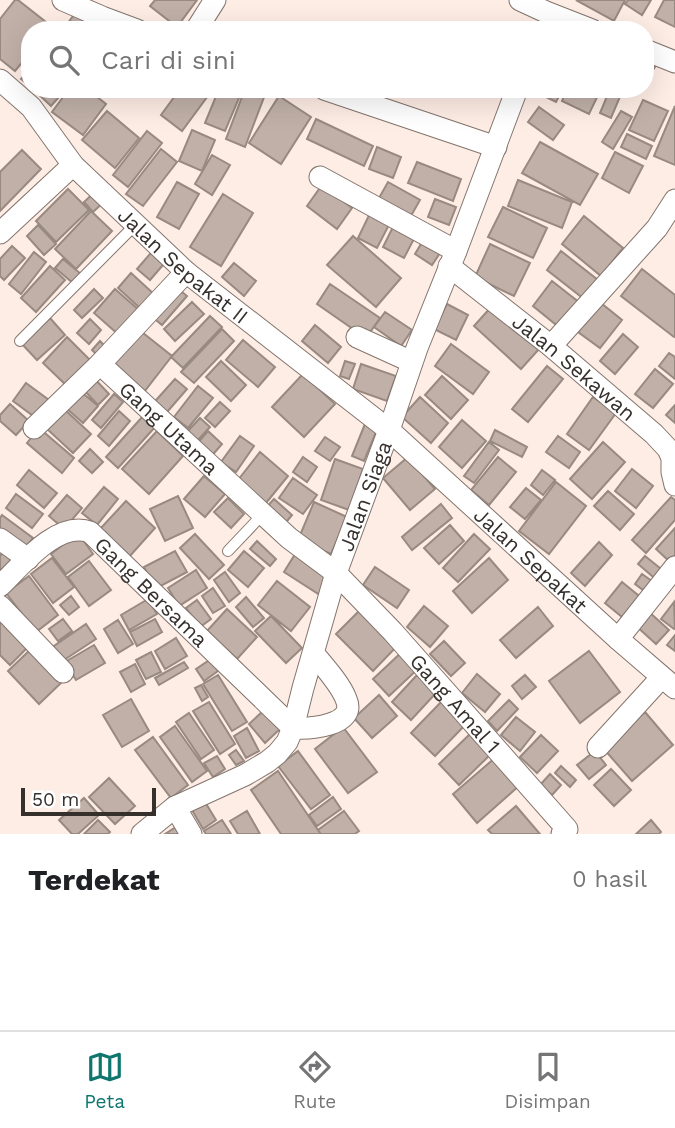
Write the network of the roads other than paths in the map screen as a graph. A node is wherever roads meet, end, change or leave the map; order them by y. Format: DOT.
graph roads {
  1 [pos="64,0"];
  2 [pos="215,0"];
  3 [pos="520,0"];
  4 [pos="546,14"];
  5 [pos="112,21"];
  6 [pos="201,21"];
  7 [pos="566,21"];
  8 [pos="654,54"];
  9 [pos="675,62"];
  10 [pos="0,80"];
  11 [pos="351,98"];
  12 [pos="514,98"];
  13 [pos="496,146"];
  14 [pos="73,165"];
  15 [pos="320,177"];
  16 [pos="675,200"];
  17 [pos="136,224"];
  18 [pos="0,233"];
  19 [pos="453,258"];
  20 [pos="186,272"];
  21 [pos="357,337"];
  22 [pos="20,341"];
  23 [pos="551,346"];
  24 [pos="412,362"];
  25 [pos="100,364"];
  26 [pos="34,428"];
  27 [pos="389,430"];
  28 [pos="675,485"];
  29 [pos="263,514"];
  30 [pos="0,539"];
  31 [pos="229,551"];
  32 [pos="28,559"];
  33 [pos="675,567"];
  34 [pos="336,573"];
  35 [pos="0,586"];
  36 [pos="0,606"];
  37 [pos="618,639"];
  38 [pos="314,654"];
  39 [pos="63,672"];
  40 [pos="668,683"];
  41 [pos="293,728"];
  42 [pos="598,747"];
  43 [pos="175,807"];
  44 [pos="567,833"];
  45 [pos="142,834"];
  46 [pos="191,834"];
  1 -- 5 [label="street"];
  2 -- 6 [label="street"];
  3 -- 4 [label="street"];
  4 -- 7 [label="street"];
  8 -- 9 [label="street"];
  10 -- 14 [label="street, Jalan Sepakat II"];
  11 -- 13 [label="street"];
  12 -- 13 [label="street, Jalan Siaga"];
  13 -- 19 [label="street, Jalan Siaga"];
  14 -- 17 [label="street, Jalan Sepakat II"];
  14 -- 18 [label="street"];
  15 -- 19 [label="street, Jalan Sekawan"];
  16 -- 23 [label="street"];
  17 -- 20 [label="street, Jalan Sepakat II"];
  17 -- 22 [label="lane"];
  19 -- 23 [label="street, Jalan Sekawan"];
  19 -- 24 [label="street, Jalan Siaga"];
  20 -- 25 [label="street"];
  20 -- 27 [label="street, Jalan Sepakat II"];
  21 -- 24 [label="street"];
  23 -- 28 [label="street, Jalan Sekawan"];
  24 -- 27 [label="street, Jalan Siaga"];
  25 -- 26 [label="street"];
  25 -- 29 [label="street, Gang Utama"];
  27 -- 34 [label="street, Jalan Siaga"];
  27 -- 37 [label="street, Jalan Sepakat"];
  29 -- 31 [label="lane"];
  29 -- 34 [label="street, Gang Utama"];
  30 -- 32 [label="street"];
  32 -- 35 [label="street, Gang Bersama"];
  32 -- 41 [label="street, Gang Bersama"];
  33 -- 37 [label="street"];
  34 -- 38 [label="street, Jalan Siaga"];
  34 -- 44 [label="street, Gang Amal 1"];
  36 -- 39 [label="street"];
  37 -- 40 [label="street, Jalan Sepakat"];
  38 -- 41 [label="street, Jalan Siaga"];
  38 -- 41 [label="street"];
  40 -- 42 [label="street"];
  41 -- 43 [label="street, Jalan Siaga"];
  43 -- 45 [label="street, Jalan Siaga"];
  43 -- 46 [label="street"];
}
